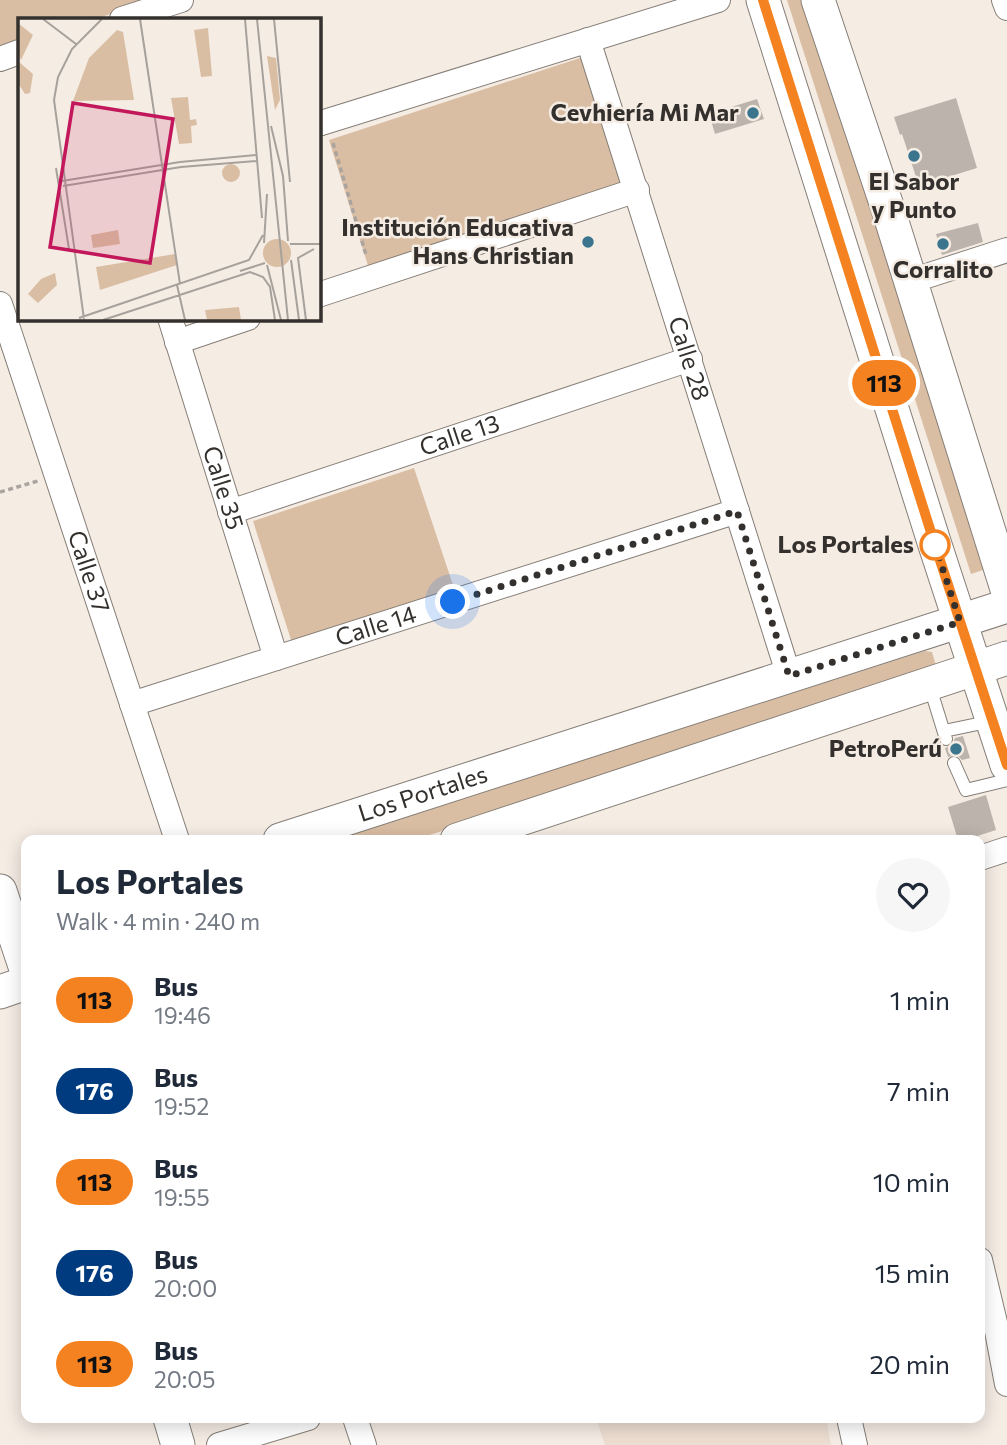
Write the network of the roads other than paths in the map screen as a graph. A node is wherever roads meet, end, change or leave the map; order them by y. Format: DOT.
graph roads {
  1 [pos="181,0"];
  2 [pos="718,0"];
  3 [pos="763,0"];
  4 [pos="818,0"];
  5 [pos="1004,0"];
  6 [pos="1007,8"];
  7 [pos="125,18"];
  8 [pos="589,40"];
  9 [pos="18,52"];
  10 [pos="0,59"];
  11 [pos="326,133"];
  12 [pos="637,190"];
  13 [pos="1007,250"];
  14 [pos="911,281"];
  15 [pos="320,294"];
  16 [pos="0,304"];
  17 [pos="171,320"];
  18 [pos="242,320"];
  19 [pos="177,342"];
  20 [pos="690,359"];
  21 [pos="737,511"];
  22 [pos="230,512"];
  23 [pos="1007,589"];
  24 [pos="1007,606"];
  25 [pos="960,622"];
  26 [pos="276,658"];
  27 [pos="1007,658"];
  28 [pos="975,669"];
  29 [pos="789,676"];
  30 [pos="929,683"];
  31 [pos="132,704"];
  32 [pos="993,721"];
  33 [pos="954,763"];
  34 [pos="1007,765"];
  35 [pos="1007,780"];
  36 [pos="175,835"];
  37 [pos="296,835"];
  38 [pos="472,835"];
  39 [pos="1007,849"];
  40 [pos="985,856"];
  41 [pos="0,891"];
  42 [pos="13,931"];
  43 [pos="21,955"];
  44 [pos="21,985"];
  45 [pos="0,992"];
  46 [pos="985,1281"];
  47 [pos="1007,1384"];
  48 [pos="171,1423"];
  49 [pos="292,1423"];
  50 [pos="357,1423"];
  51 [pos="850,1423"];
  52 [pos="178,1445"];
  53 [pos="219,1445"];
  54 [pos="364,1445"];
  55 [pos="855,1445"];
  1 -- 7 [label="street"];
  2 -- 8 [label="street"];
  3 -- 25 [label="street"];
  4 -- 14 [label="street"];
  5 -- 6 [label="street"];
  8 -- 11 [label="street"];
  8 -- 12 [label="street, Calle 28"];
  9 -- 10 [label="street"];
  12 -- 15 [label="street"];
  12 -- 20 [label="street, Calle 28"];
  13 -- 14 [label="street"];
  14 -- 23 [label="street"];
  16 -- 31 [label="street, Calle 37"];
  17 -- 19 [label="street, Calle 35"];
  18 -- 19 [label="street"];
  19 -- 22 [label="street, Calle 35"];
  20 -- 21 [label="street, Calle 28"];
  20 -- 22 [label="street, Calle 13"];
  21 -- 26 [label="street, Calle 14"];
  21 -- 29 [label="street, Calle 28"];
  22 -- 26 [label="street, Calle 35"];
  24 -- 25 [label="street, Los Portales"];
  25 -- 28 [label="street"];
  25 -- 29 [label="street, Los Portales"];
  26 -- 31 [label="street, Calle 14"];
  27 -- 28 [label="street"];
  28 -- 30 [label="street"];
  28 -- 32 [label="street"];
  29 -- 37 [label="street, Los Portales"];
  30 -- 32 [label="lane"];
  30 -- 38 [label="street"];
  31 -- 36 [label="street, Calle 37"];
  32 -- 34 [label="street"];
  33 -- 35 [label="lane"];
  39 -- 40 [label="street"];
  41 -- 42 [label="street"];
  42 -- 43 [label="street"];
  44 -- 45 [label="street"];
  46 -- 47 [label="street"];
  48 -- 52 [label="street"];
  49 -- 53 [label="street"];
  50 -- 54 [label="street"];
  51 -- 55 [label="street"];
}
